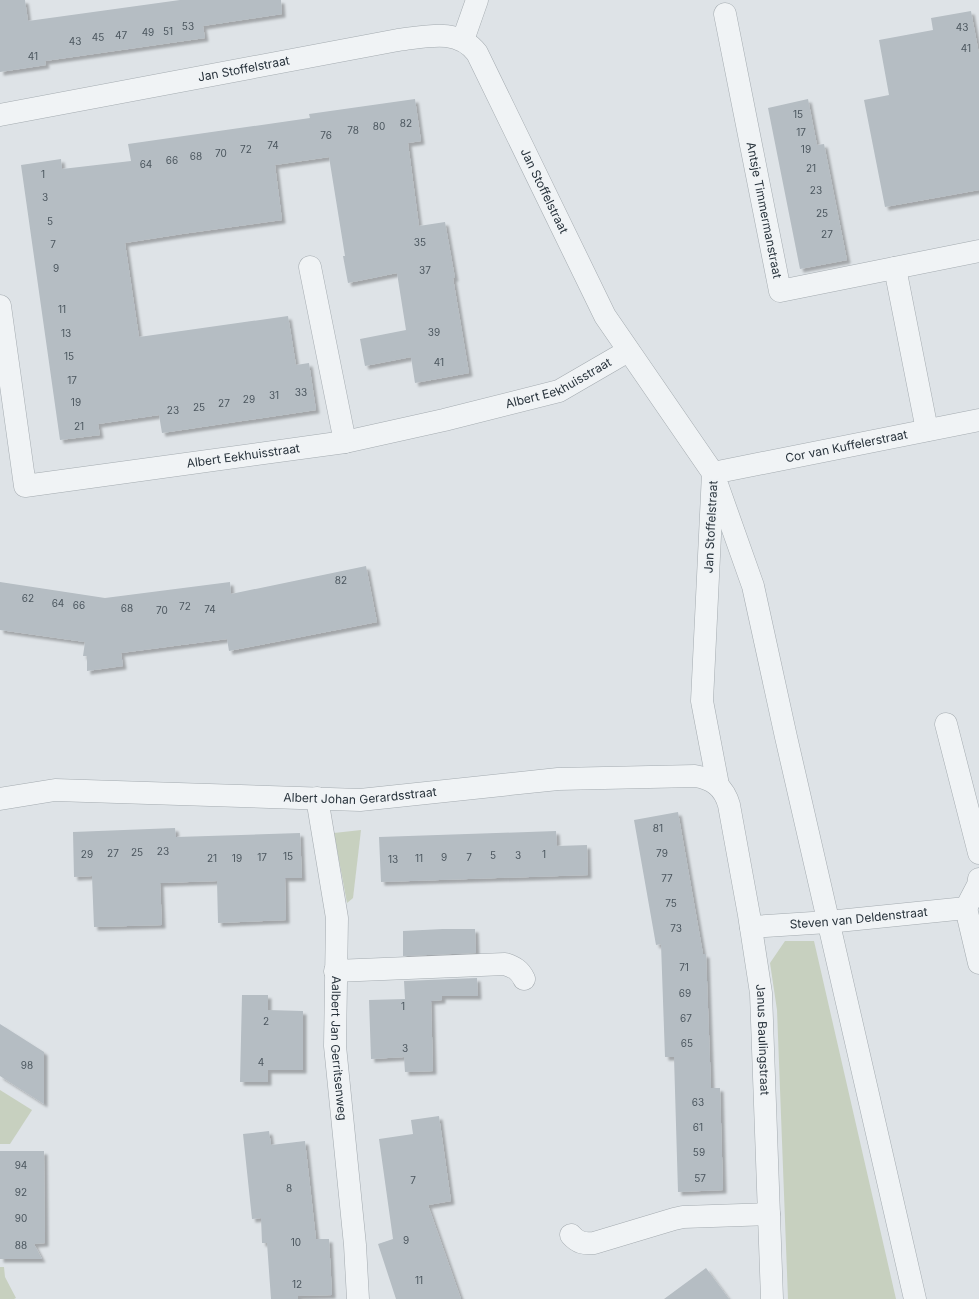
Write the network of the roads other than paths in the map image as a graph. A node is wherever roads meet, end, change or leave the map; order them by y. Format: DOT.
graph roads {
  1 [pos="477,0"];
  2 [pos="725,14"];
  3 [pos="463,40"];
  4 [pos="0,115"];
  5 [pos="979,251"];
  6 [pos="310,267"];
  7 [pos="894,268"];
  8 [pos="0,306"];
  9 [pos="628,351"];
  10 [pos="979,420"];
  11 [pos="927,430"];
  12 [pos="345,442"];
  13 [pos="713,473"];
  14 [pos="946,724"];
  15 [pos="718,785"];
  16 [pos="316,798"];
  17 [pos="0,799"];
  18 [pos="979,853"];
  19 [pos="979,878"];
  20 [pos="966,908"];
  21 [pos="828,922"];
  22 [pos="751,927"];
  23 [pos="979,963"];
  24 [pos="335,971"];
  25 [pos="524,979"];
  26 [pos="769,1214"];
  27 [pos="571,1235"];
  28 [pos="358,1299"];
  29 [pos="772,1299"];
  30 [pos="915,1299"];
  1 -- 3 [label="street"];
  2 -- 7 [label="street, Antsje Timmermanstraat"];
  3 -- 4 [label="street, Jan Stoffelstraat"];
  3 -- 9 [label="street, Jan Stoffelstraat"];
  5 -- 7 [label="street, Antsje Timmermanstraat"];
  6 -- 12 [label="street"];
  7 -- 11 [label="street"];
  8 -- 12 [label="street, Albert Eekhuisstraat"];
  9 -- 12 [label="street, Albert Eekhuisstraat"];
  9 -- 13 [label="street, Jan Stoffelstraat"];
  10 -- 11 [label="street, Cor van Kuffelerstraat"];
  11 -- 13 [label="street, Cor van Kuffelerstraat"];
  13 -- 15 [label="street, Jan Stoffelstraat"];
  13 -- 21 [label="street"];
  14 -- 18 [label="street"];
  15 -- 16 [label="street, Albert Johan Gerardsstraat"];
  15 -- 22 [label="street, Janus Baulingstraat"];
  16 -- 17 [label="street, Albert Johan Gerardsstraat"];
  16 -- 24 [label="street, Aalbert Jan Gerritsenweg"];
  19 -- 20 [label="street"];
  20 -- 21 [label="street, Steven van Deldenstraat"];
  20 -- 23 [label="street"];
  21 -- 22 [label="street, Steven van Deldenstraat"];
  21 -- 30 [label="street"];
  22 -- 26 [label="street, Janus Baulingstraat"];
  24 -- 25 [label="street"];
  24 -- 28 [label="street, Aalbert Jan Gerritsenweg"];
  26 -- 27 [label="street"];
  26 -- 29 [label="street, Janus Baulingstraat"];
}
